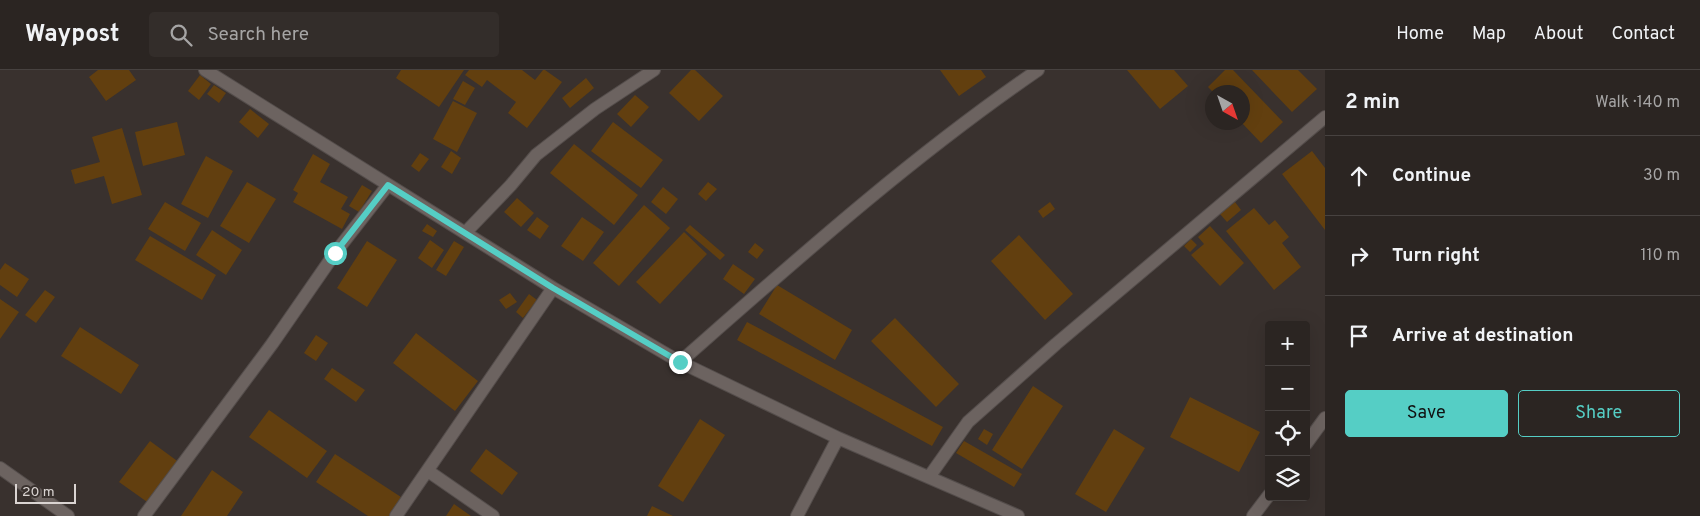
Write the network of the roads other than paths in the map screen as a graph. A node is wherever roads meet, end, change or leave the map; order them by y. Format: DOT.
graph roads {
  1 [pos="654,70"];
  2 [pos="1038,70"];
  3 [pos="208,71"];
  4 [pos="1325,117"];
  5 [pos="388,185"];
  6 [pos="465,233"];
  7 [pos="553,288"];
  8 [pos="680,362"];
  9 [pos="1325,418"];
  10 [pos="838,438"];
  11 [pos="1310,439"];
  12 [pos="0,468"];
  13 [pos="428,470"];
  14 [pos="929,477"];
  15 [pos="1265,500"];
  16 [pos="68,516"];
  17 [pos="144,516"];
  18 [pos="396,516"];
  19 [pos="494,516"];
  20 [pos="797,516"];
  21 [pos="1018,516"];
  22 [pos="1253,516"];
  1 -- 6 [label="street"];
  2 -- 8 [label="street"];
  3 -- 5 [label="street"];
  4 -- 14 [label="street"];
  5 -- 6 [label="street"];
  5 -- 17 [label="street"];
  6 -- 7 [label="street"];
  7 -- 8 [label="street"];
  7 -- 13 [label="street"];
  8 -- 10 [label="street"];
  9 -- 11 [label="street"];
  10 -- 14 [label="street"];
  10 -- 20 [label="street"];
  12 -- 16 [label="street"];
  13 -- 18 [label="street"];
  13 -- 19 [label="street"];
  14 -- 21 [label="street"];
  15 -- 22 [label="street"];
}
